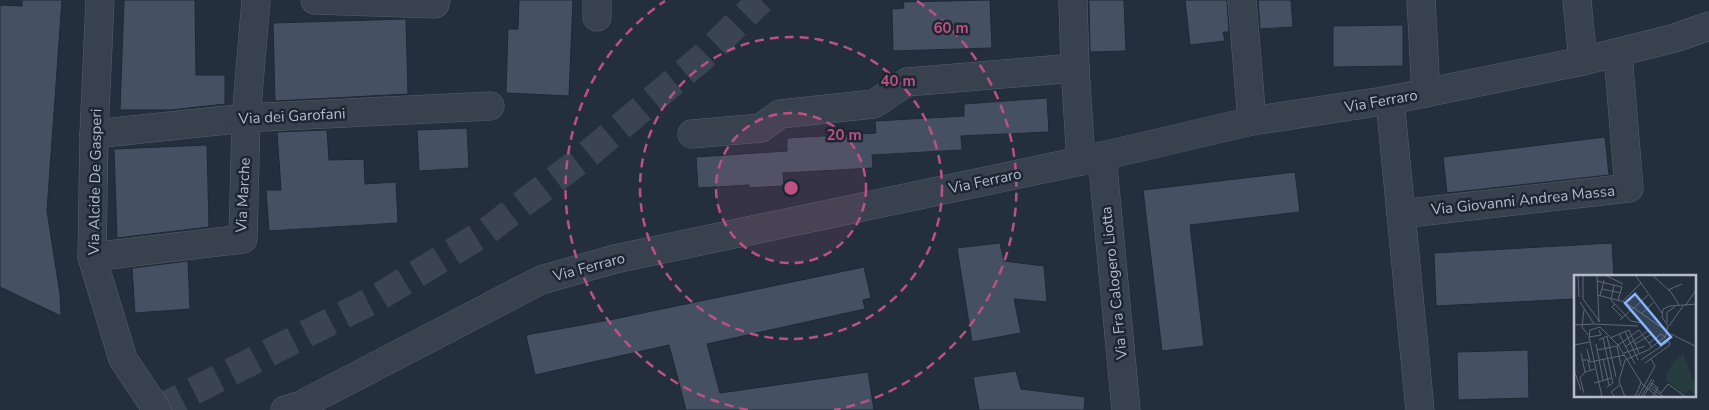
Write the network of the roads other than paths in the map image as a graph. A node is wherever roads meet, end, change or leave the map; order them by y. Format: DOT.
graph roads {
  1 [pos="100,0"];
  2 [pos="256,0"];
  3 [pos="315,0"];
  4 [pos="436,0"];
  5 [pos="1073,0"];
  6 [pos="1242,0"];
  7 [pos="1421,0"];
  8 [pos="1577,0"];
  9 [pos="1709,26"];
  10 [pos="1618,54"];
  11 [pos="1583,62"];
  12 [pos="1075,68"];
  13 [pos="1426,93"];
  14 [pos="1390,100"];
  15 [pos="490,106"];
  16 [pos="246,118"];
  17 [pos="1252,121"];
  18 [pos="94,134"];
  19 [pos="692,134"];
  20 [pos="1092,159"];
  21 [pos="1401,214"];
  22 [pos="92,258"];
  23 [pos="158,410"];
  24 [pos="285,410"];
  25 [pos="1126,410"];
  26 [pos="1420,410"];
  1 -- 18 [label="street, Via Alcide De Gasperi"];
  2 -- 16 [label="street, Via Marche"];
  3 -- 4 [label="street"];
  5 -- 12 [label="street, Via Fra Calogero Liotta"];
  6 -- 17 [label="street"];
  7 -- 13 [label="street"];
  8 -- 11 [label="street"];
  9 -- 10 [label="street, Via Ferraro"];
  10 -- 11 [label="street, Via Ferraro"];
  10 -- 21 [label="street, Via Giovanni Andrea Massa"];
  11 -- 13 [label="street, Via Ferraro"];
  12 -- 19 [label="street"];
  12 -- 20 [label="street, Via Fra Calogero Liotta"];
  13 -- 14 [label="street, Via Ferraro"];
  14 -- 17 [label="street, Via Ferraro"];
  14 -- 21 [label="street"];
  15 -- 16 [label="street, Via dei Garofani"];
  16 -- 18 [label="street, Via dei Garofani"];
  16 -- 22 [label="street, Via Marche"];
  17 -- 20 [label="street, Via Ferraro"];
  18 -- 22 [label="street, Via Alcide De Gasperi"];
  20 -- 24 [label="street, Via Ferraro"];
  20 -- 25 [label="street, Via Fra Calogero Liotta"];
  21 -- 26 [label="street"];
  22 -- 23 [label="street, Via Alcide De Gasperi"];
}
